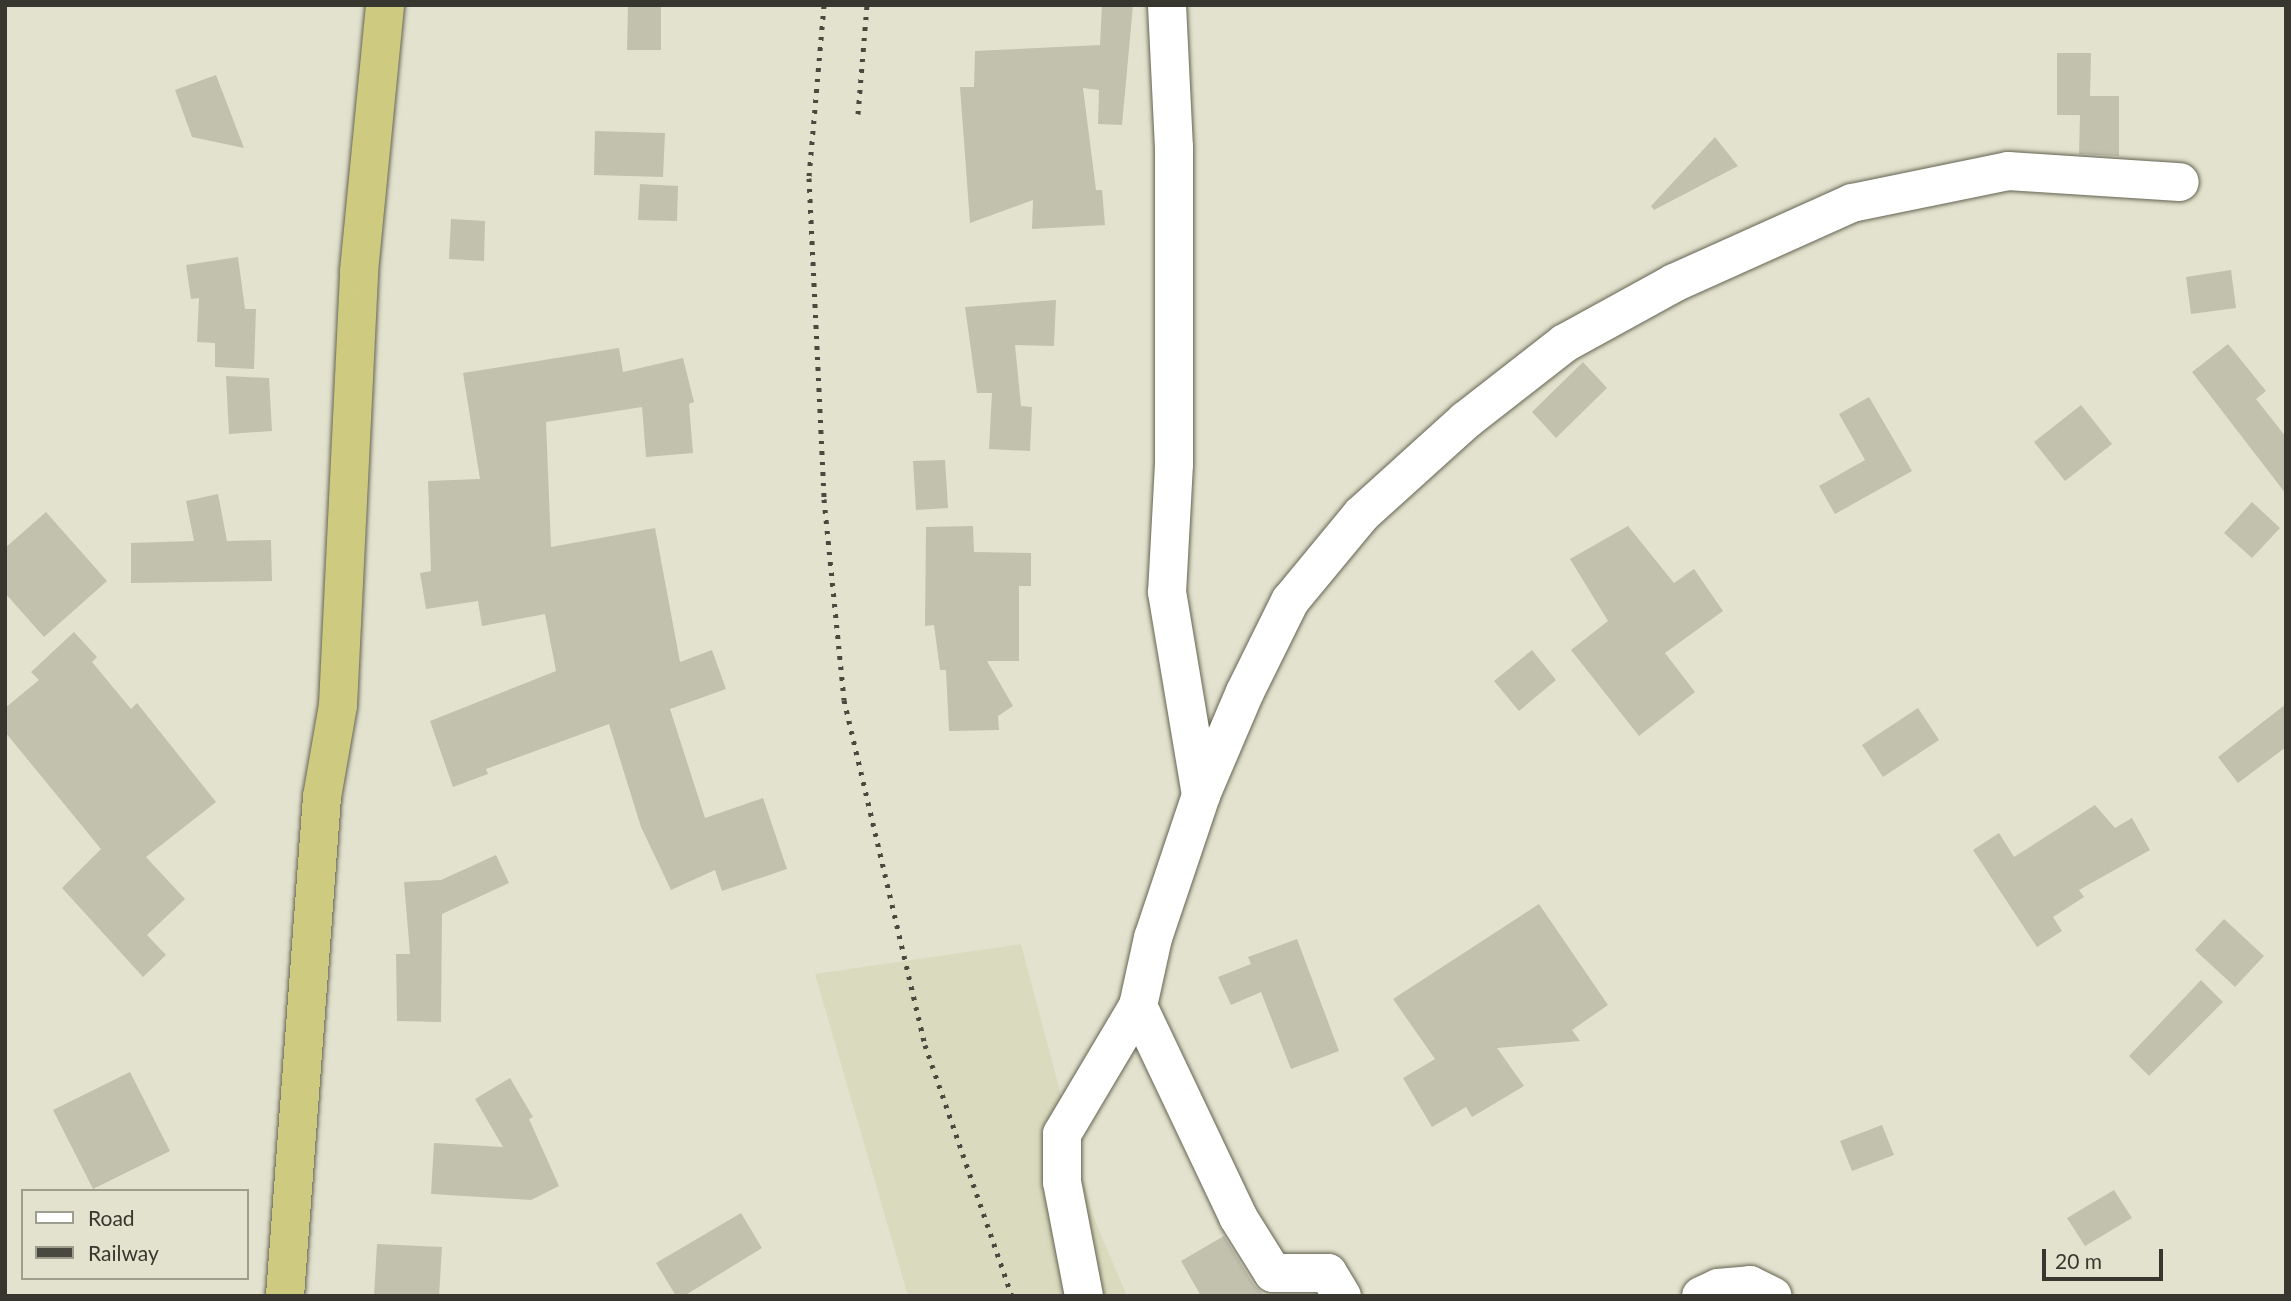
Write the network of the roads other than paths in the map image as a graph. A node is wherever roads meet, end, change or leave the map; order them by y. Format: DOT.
graph roads {
  1 [pos="386,5"];
  2 [pos="1167,5"];
  3 [pos="2180,182"];
  4 [pos="1201,795"];
  5 [pos="1138,1006"];
  6 [pos="285,1296"];
  7 [pos="1084,1296"];
  8 [pos="1342,1296"];
  9 [pos="1701,1296"];
  10 [pos="1773,1296"];
  1 -- 6 [label="highway"];
  2 -- 4 [label="street"];
  3 -- 4 [label="street"];
  4 -- 5 [label="street"];
  5 -- 7 [label="street"];
  5 -- 8 [label="street"];
  9 -- 10 [label="street"];
}
